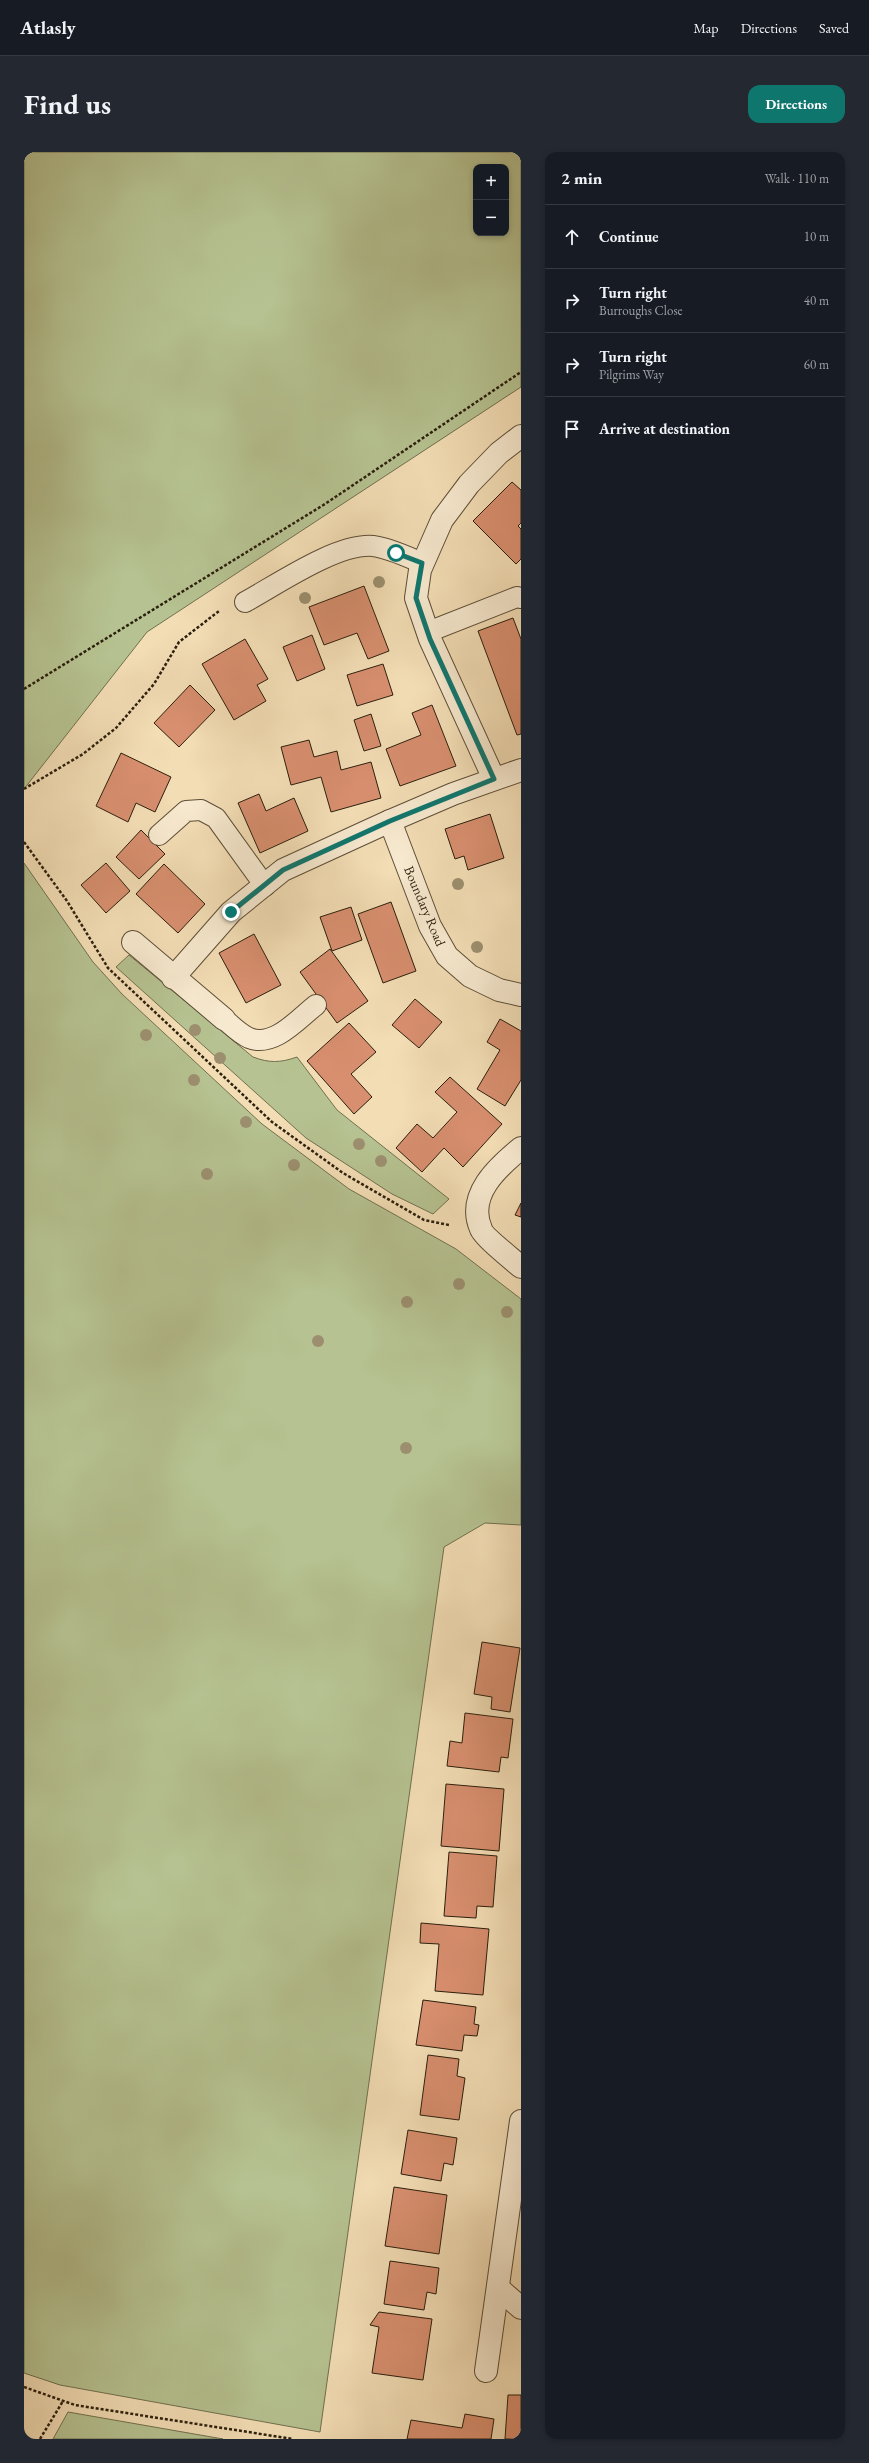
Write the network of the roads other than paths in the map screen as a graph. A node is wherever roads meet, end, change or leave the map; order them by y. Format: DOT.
graph roads {
  1 [pos="521,436"];
  2 [pos="422,563"];
  3 [pos="521,598"];
  4 [pos="246,602"];
  5 [pos="428,632"];
  6 [pos="521,770"];
  7 [pos="494,779"];
  8 [pos="390,821"];
  9 [pos="159,835"];
  10 [pos="264,886"];
  11 [pos="133,942"];
  12 [pos="174,978"];
  13 [pos="521,995"];
  14 [pos="316,1005"];
  15 [pos="224,1019"];
  16 [pos="521,1148"];
  17 [pos="521,1267"];
  18 [pos="521,2121"];
  19 [pos="498,2288"];
  20 [pos="521,2308"];
  21 [pos="486,2370"];
  1 -- 2 [label="street"];
  2 -- 4 [label="lane"];
  2 -- 5 [label="street"];
  3 -- 5 [label="lane"];
  5 -- 7 [label="street"];
  6 -- 7 [label="street"];
  7 -- 8 [label="street"];
  8 -- 10 [label="street"];
  8 -- 13 [label="street, Boundary Road"];
  9 -- 10 [label="lane"];
  10 -- 12 [label="street"];
  11 -- 12 [label="street"];
  12 -- 15 [label="street"];
  14 -- 15 [label="lane"];
  16 -- 17 [label="street"];
  18 -- 19 [label="street"];
  19 -- 20 [label="street"];
  19 -- 21 [label="street"];
}
